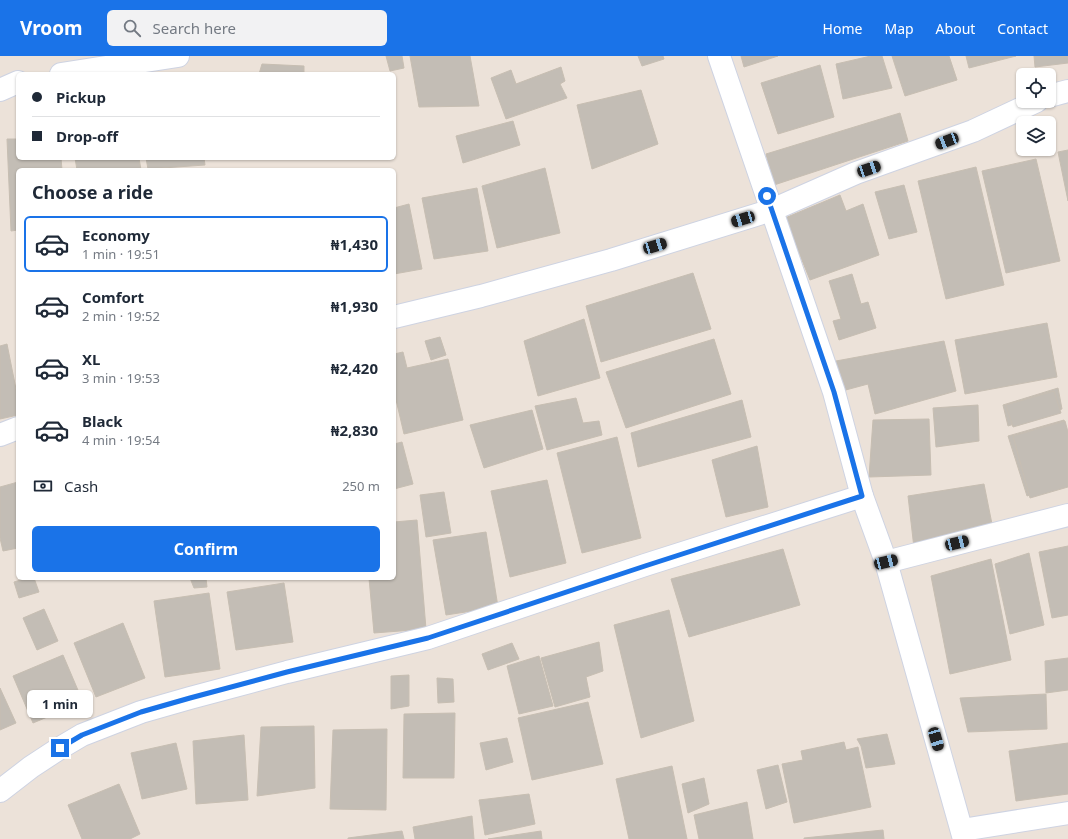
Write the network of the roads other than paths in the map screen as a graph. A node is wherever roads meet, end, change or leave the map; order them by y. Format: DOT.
graph roads {
  1 [pos="178,56"];
  2 [pos="719,56"];
  3 [pos="73,72"];
  4 [pos="16,83"];
  5 [pos="0,90"];
  6 [pos="1068,91"];
  7 [pos="1056,94"];
  8 [pos="1022,108"];
  9 [pos="772,210"];
  10 [pos="396,317"];
  11 [pos="16,429"];
  12 [pos="0,434"];
  13 [pos="862,496"];
  14 [pos="1068,515"];
  15 [pos="886,562"];
  16 [pos="0,791"];
  17 [pos="1068,813"];
  18 [pos="963,834"];
  1 -- 3 [label="street"];
  2 -- 9 [label="street"];
  4 -- 5 [label="street"];
  6 -- 7 [label="street"];
  8 -- 9 [label="street"];
  9 -- 10 [label="street"];
  9 -- 13 [label="street"];
  11 -- 12 [label="street"];
  13 -- 15 [label="street"];
  13 -- 16 [label="street"];
  14 -- 15 [label="street"];
  15 -- 18 [label="street"];
  17 -- 18 [label="street"];
}
